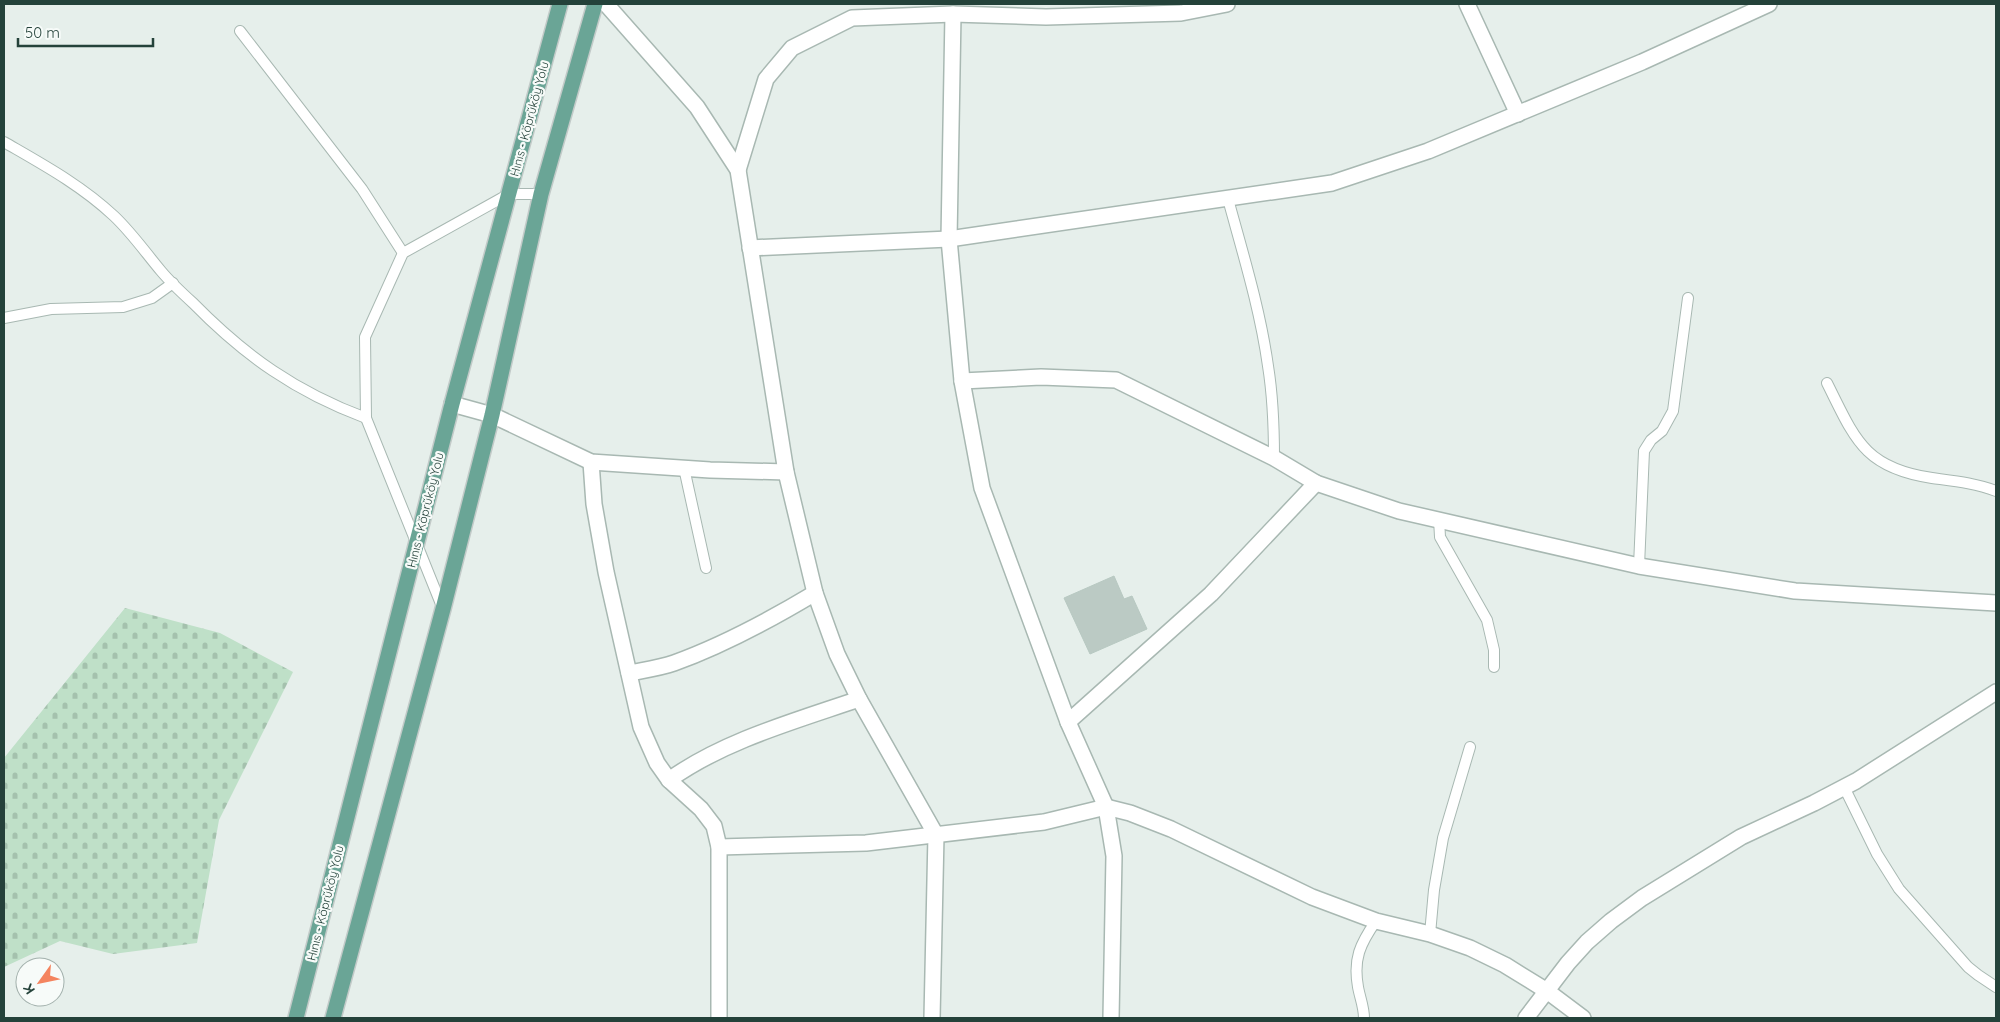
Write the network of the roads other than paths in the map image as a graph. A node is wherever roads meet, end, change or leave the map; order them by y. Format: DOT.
graph roads {
  1 [pos="560,4"];
  2 [pos="595,4"];
  3 [pos="606,4"];
  4 [pos="1227,4"];
  5 [pos="1467,4"];
  6 [pos="1770,4"];
  7 [pos="952,9"];
  8 [pos="240,31"];
  9 [pos="1518,114"];
  10 [pos="4,142"];
  11 [pos="738,170"];
  12 [pos="509,194"];
  13 [pos="541,194"];
  14 [pos="1228,199"];
  15 [pos="949,239"];
  16 [pos="750,248"];
  17 [pos="403,253"];
  18 [pos="173,283"];
  19 [pos="1688,298"];
  20 [pos="4,318"];
  21 [pos="962,381"];
  22 [pos="1827,383"];
  23 [pos="452,404"];
  24 [pos="492,415"];
  25 [pos="366,418"];
  26 [pos="1274,458"];
  27 [pos="591,462"];
  28 [pos="684,468"];
  29 [pos="786,472"];
  30 [pos="1316,484"];
  31 [pos="1996,491"];
  32 [pos="1440,519"];
  33 [pos="417,542"];
  34 [pos="1639,566"];
  35 [pos="706,568"];
  36 [pos="815,593"];
  37 [pos="1996,603"];
  38 [pos="442,608"];
  39 [pos="1494,667"];
  40 [pos="629,673"];
  41 [pos="1996,692"];
  42 [pos="858,699"];
  43 [pos="1068,722"];
  44 [pos="1470,747"];
  45 [pos="668,780"];
  46 [pos="1844,787"];
  47 [pos="1106,807"];
  48 [pos="936,835"];
  49 [pos="719,847"];
  50 [pos="1376,921"];
  51 [pos="1430,934"];
  52 [pos="1996,987"];
  53 [pos="1547,991"];
  54 [pos="296,1018"];
  55 [pos="333,1018"];
  56 [pos="719,1018"];
  57 [pos="932,1018"];
  58 [pos="1111,1018"];
  59 [pos="1364,1018"];
  60 [pos="1526,1018"];
  61 [pos="1583,1018"];
  1 -- 12 [label="main road, Hınıs - Köprüköy Yolu"];
  2 -- 13 [label="main road"];
  3 -- 11 [label="street"];
  4 -- 7 [label="street"];
  5 -- 9 [label="street"];
  6 -- 9 [label="street"];
  7 -- 11 [label="street"];
  7 -- 15 [label="street"];
  8 -- 17 [label="lane"];
  9 -- 14 [label="street"];
  10 -- 18 [label="lane"];
  11 -- 16 [label="street"];
  12 -- 13 [label="lane"];
  12 -- 17 [label="lane"];
  12 -- 23 [label="main road, Hınıs - Köprüköy Yolu"];
  13 -- 24 [label="main road"];
  14 -- 15 [label="street"];
  14 -- 26 [label="lane"];
  15 -- 16 [label="street"];
  15 -- 21 [label="street"];
  16 -- 29 [label="street"];
  17 -- 25 [label="lane"];
  18 -- 20 [label="lane"];
  18 -- 25 [label="lane"];
  19 -- 34 [label="lane"];
  21 -- 26 [label="street"];
  21 -- 43 [label="street"];
  22 -- 31 [label="lane"];
  23 -- 24 [label="street"];
  23 -- 33 [label="main road, Hınıs - Köprüköy Yolu"];
  24 -- 27 [label="street"];
  24 -- 38 [label="main road"];
  25 -- 33 [label="lane"];
  26 -- 30 [label="street"];
  27 -- 28 [label="street"];
  27 -- 40 [label="street"];
  28 -- 29 [label="street"];
  28 -- 35 [label="lane"];
  29 -- 36 [label="street"];
  30 -- 32 [label="street"];
  30 -- 43 [label="street"];
  32 -- 34 [label="street"];
  32 -- 39 [label="lane"];
  33 -- 38 [label="lane"];
  33 -- 54 [label="main road, Hınıs - Köprüköy Yolu"];
  34 -- 37 [label="street"];
  36 -- 40 [label="street"];
  36 -- 42 [label="street"];
  38 -- 55 [label="main road"];
  40 -- 45 [label="street"];
  41 -- 46 [label="street"];
  42 -- 45 [label="street"];
  42 -- 48 [label="street"];
  43 -- 47 [label="street"];
  44 -- 51 [label="lane"];
  45 -- 49 [label="street"];
  46 -- 52 [label="lane"];
  46 -- 53 [label="street"];
  47 -- 48 [label="street"];
  47 -- 50 [label="street"];
  47 -- 58 [label="street"];
  48 -- 49 [label="street"];
  48 -- 57 [label="street"];
  49 -- 56 [label="street"];
  50 -- 51 [label="street"];
  50 -- 59 [label="lane"];
  51 -- 53 [label="street"];
  53 -- 60 [label="street"];
  53 -- 61 [label="street"];
}
